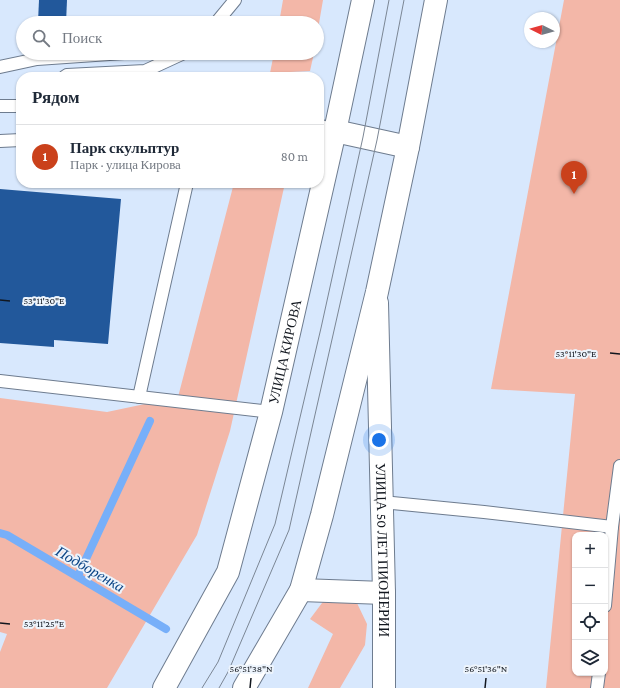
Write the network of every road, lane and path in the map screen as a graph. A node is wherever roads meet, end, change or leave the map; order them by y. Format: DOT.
graph roads {
  1 [pos="235,0"];
  2 [pos="363,0"];
  3 [pos="436,0"];
  4 [pos="222,16"];
  5 [pos="32,60"];
  6 [pos="169,60"];
  7 [pos="0,67"];
  8 [pos="126,72"];
  9 [pos="0,106"];
  10 [pos="16,106"];
  11 [pos="327,128"];
  12 [pos="16,140"];
  13 [pos="0,141"];
  14 [pos="324,143"];
  15 [pos="408,147"];
  16 [pos="186,188"];
  17 [pos="315,188"];
  18 [pos="377,292"];
  19 [pos="0,381"];
  20 [pos="139,397"];
  21 [pos="271,412"];
  22 [pos="620,466"];
  23 [pos="382,502"];
  24 [pos="612,527"];
  25 [pos="301,590"];
  26 [pos="384,593"];
  27 [pos="605,604"];
  28 [pos="599,676"];
  29 [pos="164,688"];
  30 [pos="244,688"];
  31 [pos="384,688"];
  32 [pos="597,688"];
  1 -- 4 [label="lane"];
  2 -- 11 [label="main road, УЛИЦА КИРОВА"];
  3 -- 15 [label="main road"];
  5 -- 7 [label="lane"];
  6 -- 8 [label="lane"];
  9 -- 10 [label="lane"];
  11 -- 14 [label="main road, УЛИЦА КИРОВА"];
  11 -- 15 [label="main road"];
  12 -- 13 [label="lane"];
  15 -- 18 [label="main road"];
  16 -- 20 [label="lane"];
  17 -- 21 [label="main road, УЛИЦА КИРОВА"];
  18 -- 23 [label="main road, УЛИЦА 50 ЛЕТ ПИОНЕРИИ"];
  18 -- 25 [label="main road"];
  19 -- 20 [label="lane"];
  20 -- 21 [label="lane"];
  21 -- 29 [label="main road, УЛИЦА КИРОВА"];
  22 -- 24 [label="lane"];
  23 -- 24 [label="lane"];
  23 -- 26 [label="main road, УЛИЦА 50 ЛЕТ ПИОНЕРИИ"];
  24 -- 27 [label="lane"];
  25 -- 26 [label="main road"];
  25 -- 30 [label="main road"];
  26 -- 31 [label="main road, УЛИЦА 50 ЛЕТ ПИОНЕРИИ"];
  28 -- 32 [label="lane"];
}
